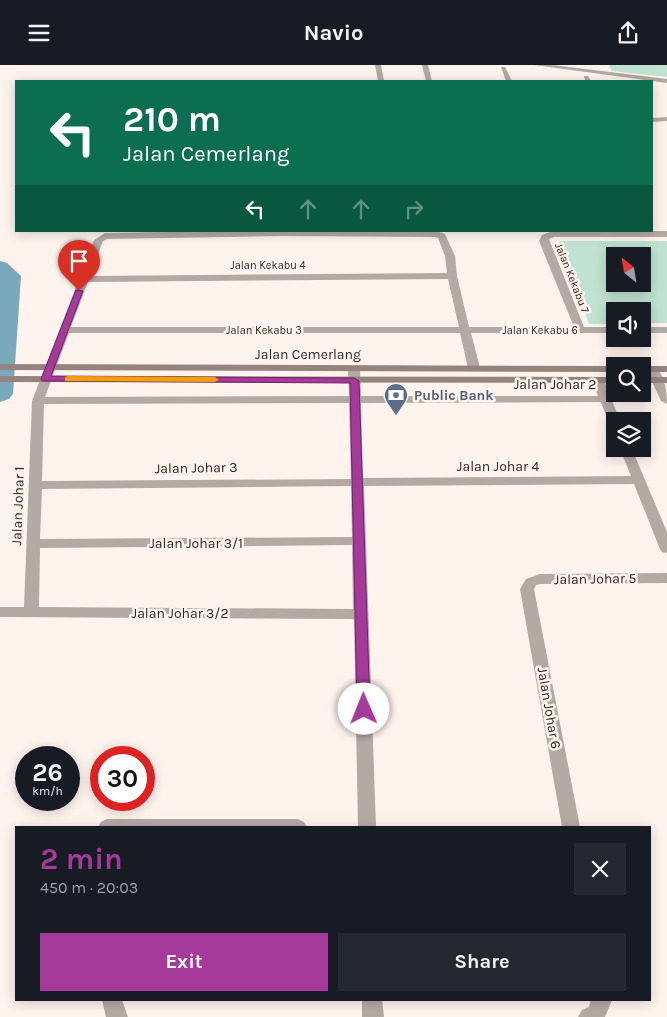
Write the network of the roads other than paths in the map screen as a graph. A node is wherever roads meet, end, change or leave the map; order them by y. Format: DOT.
graph roads {
  1 [pos="378,65"];
  2 [pos="425,65"];
  3 [pos="537,65"];
  4 [pos="503,68"];
  5 [pos="381,80"];
  6 [pos="429,80"];
  7 [pos="509,80"];
  8 [pos="667,81"];
  9 [pos="653,119"];
  10 [pos="667,119"];
  11 [pos="667,234"];
  12 [pos="452,276"];
  13 [pos="84,279"];
  14 [pos="64,330"];
  15 [pos="580,330"];
  16 [pos="606,330"];
  17 [pos="651,330"];
  18 [pos="667,330"];
  19 [pos="464,331"];
  20 [pos="50,366"];
  21 [pos="0,367"];
  22 [pos="474,369"];
  23 [pos="606,369"];
  24 [pos="667,369"];
  25 [pos="655,374"];
  26 [pos="354,375"];
  27 [pos="0,379"];
  28 [pos="45,379"];
  29 [pos="598,380"];
  30 [pos="606,380"];
  31 [pos="605,399"];
  32 [pos="354,400"];
  33 [pos="38,401"];
  34 [pos="667,401"];
  35 [pos="610,412"];
  36 [pos="629,457"];
  37 [pos="639,480"];
  38 [pos="357,481"];
  39 [pos="35,485"];
  40 [pos="359,541"];
  41 [pos="33,544"];
  42 [pos="667,549"];
  43 [pos="667,578"];
  44 [pos="527,589"];
  45 [pos="6,612"];
  46 [pos="31,612"];
  47 [pos="361,614"];
  48 [pos="367,826"];
  49 [pos="571,826"];
  50 [pos="112,1001"];
  51 [pos="372,1001"];
  52 [pos="602,1001"];
  53 [pos="117,1017"];
  54 [pos="373,1017"];
  55 [pos="589,1017"];
  1 -- 5 [label="street"];
  2 -- 6 [label="street"];
  3 -- 8 [label="street"];
  4 -- 7 [label="street"];
  9 -- 10 [label="street"];
  11 -- 15 [label="street, Jalan Kekabu 7"];
  12 -- 13 [label="street, Jalan Kekabu 4"];
  12 -- 13 [label="street, Jalan Johar 1"];
  12 -- 19 [label="street"];
  13 -- 14 [label="street, Jalan Johar 1"];
  14 -- 19 [label="street, Jalan Kekabu 3"];
  14 -- 20 [label="street, Jalan Johar 1"];
  15 -- 16 [label="street, Jalan Kekabu 6"];
  15 -- 19 [label="street, Jalan Kekabu 6"];
  17 -- 18 [label="street"];
  19 -- 22 [label="street"];
  20 -- 21 [label="main road, Jalan Cemerlang"];
  20 -- 26 [label="main road, Jalan Cemerlang"];
  20 -- 28 [label="street, Jalan Johar 1"];
  22 -- 23 [label="main road, Jalan Cemerlang"];
  22 -- 26 [label="main road, Jalan Cemerlang"];
  24 -- 25 [label="main road"];
  25 -- 34 [label="street"];
  26 -- 28 [label="main road, Jalan Cemerlang"];
  26 -- 29 [label="main road, Jalan Cemerlang"];
  26 -- 32 [label="street"];
  27 -- 28 [label="main road, Jalan Cemerlang"];
  28 -- 33 [label="street, Jalan Johar 1"];
  29 -- 30 [label="main road, Jalan Cemerlang"];
  29 -- 31 [label="street"];
  31 -- 32 [label="street, Jalan Johar 2"];
  31 -- 35 [label="street"];
  32 -- 33 [label="street"];
  32 -- 38 [label="street"];
  33 -- 39 [label="street, Jalan Johar 1"];
  36 -- 37 [label="street"];
  37 -- 38 [label="street, Jalan Johar 4"];
  37 -- 42 [label="street"];
  38 -- 39 [label="street, Jalan Johar 3"];
  38 -- 40 [label="street"];
  39 -- 41 [label="street, Jalan Johar 1"];
  40 -- 41 [label="street, Jalan Johar 3/1"];
  40 -- 47 [label="street"];
  41 -- 46 [label="street, Jalan Johar 1"];
  43 -- 44 [label="street, Jalan Johar 5"];
  44 -- 49 [label="street, Jalan Johar 6"];
  45 -- 46 [label="street, Jalan Johar 3/2"];
  46 -- 47 [label="street, Jalan Johar 3/2"];
  47 -- 48 [label="street"];
  50 -- 53 [label="street"];
  51 -- 54 [label="street"];
  52 -- 55 [label="street"];
}
